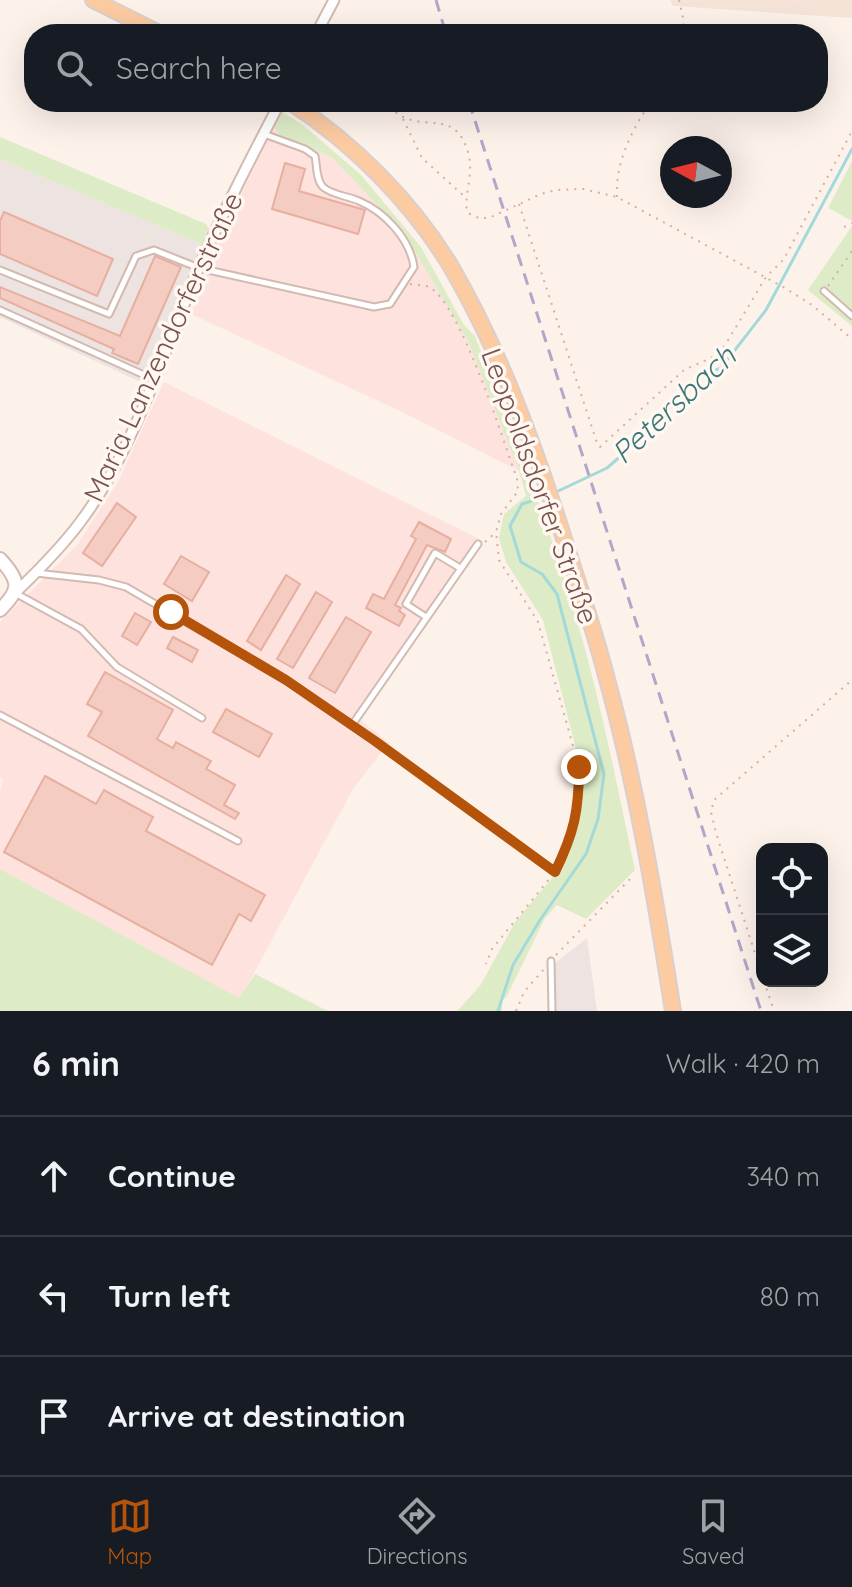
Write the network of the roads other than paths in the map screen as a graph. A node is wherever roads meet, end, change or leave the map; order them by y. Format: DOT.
graph roads {
  1 [pos="93,0"];
  2 [pos="334,0"];
  3 [pos="141,24"];
  4 [pos="321,24"];
  5 [pos="279,112"];
  6 [pos="300,112"];
  7 [pos="263,134"];
  8 [pos="199,268"];
  9 [pos="0,270"];
  10 [pos="824,291"];
  11 [pos="0,310"];
  12 [pos="852,316"];
  13 [pos="153,379"];
  14 [pos="478,544"];
  15 [pos="0,559"];
  16 [pos="460,568"];
  17 [pos="35,573"];
  18 [pos="15,593"];
  19 [pos="0,610"];
  20 [pos="426,617"];
  21 [pos="0,715"];
  22 [pos="202,718"];
  23 [pos="352,725"];
  24 [pos="375,741"];
  25 [pos="238,841"];
  26 [pos="551,961"];
  27 [pos="552,1011"];
  28 [pos="673,1011"];
  1 -- 3 [label="main road"];
  2 -- 4 [label="street"];
  5 -- 7 [label="street, Maria Lanzendorferstraße"];
  6 -- 28 [label="main road, Leopoldsdorfer Straße"];
  7 -- 8 [label="street, Maria Lanzendorferstraße"];
  7 -- 8 [label="lane"];
  8 -- 9 [label="lane"];
  8 -- 13 [label="street, Maria Lanzendorferstraße"];
  10 -- 12 [label="lane"];
  11 -- 13 [label="lane"];
  13 -- 17 [label="street, Maria Lanzendorferstraße"];
  14 -- 16 [label="lane"];
  15 -- 18 [label="street"];
  16 -- 20 [label="lane"];
  16 -- 20 [label="lane"];
  17 -- 18 [label="street, Maria Lanzendorferstraße"];
  17 -- 23 [label="lane"];
  18 -- 19 [label="street, Maria Lanzendorferstraße"];
  18 -- 22 [label="lane"];
  20 -- 23 [label="lane"];
  21 -- 25 [label="lane"];
  23 -- 24 [label="lane"];
  26 -- 27 [label="lane"];
}
